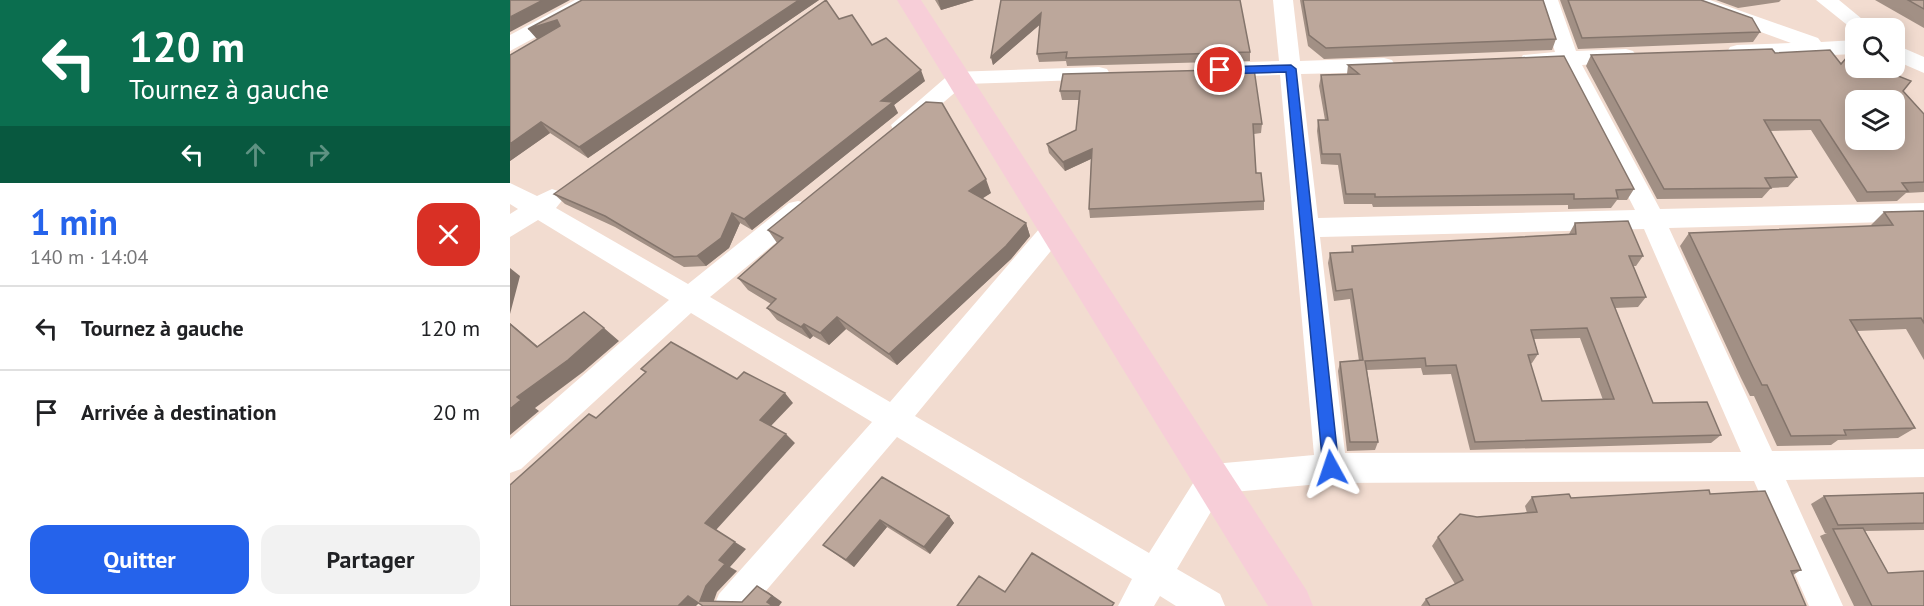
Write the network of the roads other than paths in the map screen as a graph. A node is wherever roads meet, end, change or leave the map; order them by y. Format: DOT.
graph roads {
  1 [pos="590,0"];
  2 [pos="909,0"];
  3 [pos="1283,0"];
  4 [pos="1548,0"];
  5 [pos="1691,0"];
  6 [pos="1826,0"];
  7 [pos="1850,18"];
  8 [pos="510,44"];
  9 [pos="1845,47"];
  10 [pos="1826,48"];
  11 [pos="1720,53"];
  12 [pos="1650,55"];
  13 [pos="1905,56"];
  14 [pos="1568,58"];
  15 [pos="1513,60"];
  16 [pos="1410,64"];
  17 [pos="1924,66"];
  18 [pos="1291,69"];
  19 [pos="1196,71"];
  20 [pos="1125,73"];
  21 [pos="960,77"];
  22 [pos="886,138"];
  23 [pos="568,186"];
  24 [pos="821,191"];
  25 [pos="510,192"];
  26 [pos="539,207"];
  27 [pos="1924,212"];
  28 [pos="1653,220"];
  29 [pos="510,227"];
  30 [pos="1055,228"];
  31 [pos="1308,228"];
  32 [pos="691,297"];
  33 [pos="894,419"];
  34 [pos="510,459"];
  35 [pos="1924,463"];
  36 [pos="1764,466"];
  37 [pos="1331,468"];
  38 [pos="1213,479"];
  39 [pos="1154,573"];
  40 [pos="731,606"];
  41 [pos="1135,606"];
  42 [pos="1208,606"];
  43 [pos="1292,606"];
  44 [pos="1826,606"];
  1 -- 8 [label="street"];
  2 -- 21 [label="street"];
  3 -- 18 [label="street"];
  4 -- 14 [label="street"];
  5 -- 10 [label="street"];
  6 -- 7 [label="street"];
  9 -- 10 [label="street"];
  10 -- 11 [label="street"];
  12 -- 14 [label="street"];
  13 -- 17 [label="street"];
  14 -- 15 [label="street"];
  14 -- 28 [label="street"];
  16 -- 18 [label="street"];
  18 -- 19 [label="street"];
  18 -- 31 [label="street"];
  20 -- 21 [label="street"];
  21 -- 22 [label="street"];
  21 -- 30 [label="street"];
  23 -- 26 [label="street"];
  24 -- 32 [label="street"];
  25 -- 26 [label="street"];
  26 -- 29 [label="street"];
  26 -- 32 [label="street"];
  27 -- 28 [label="street"];
  28 -- 31 [label="street"];
  28 -- 36 [label="street"];
  30 -- 33 [label="street"];
  30 -- 38 [label="street"];
  31 -- 37 [label="street"];
  32 -- 33 [label="street"];
  32 -- 34 [label="street"];
  33 -- 39 [label="street"];
  33 -- 40 [label="street"];
  35 -- 36 [label="street"];
  36 -- 37 [label="street"];
  36 -- 44 [label="street"];
  37 -- 38 [label="street"];
  38 -- 39 [label="street"];
  38 -- 43 [label="street"];
  39 -- 41 [label="street"];
  39 -- 42 [label="street"];
}
